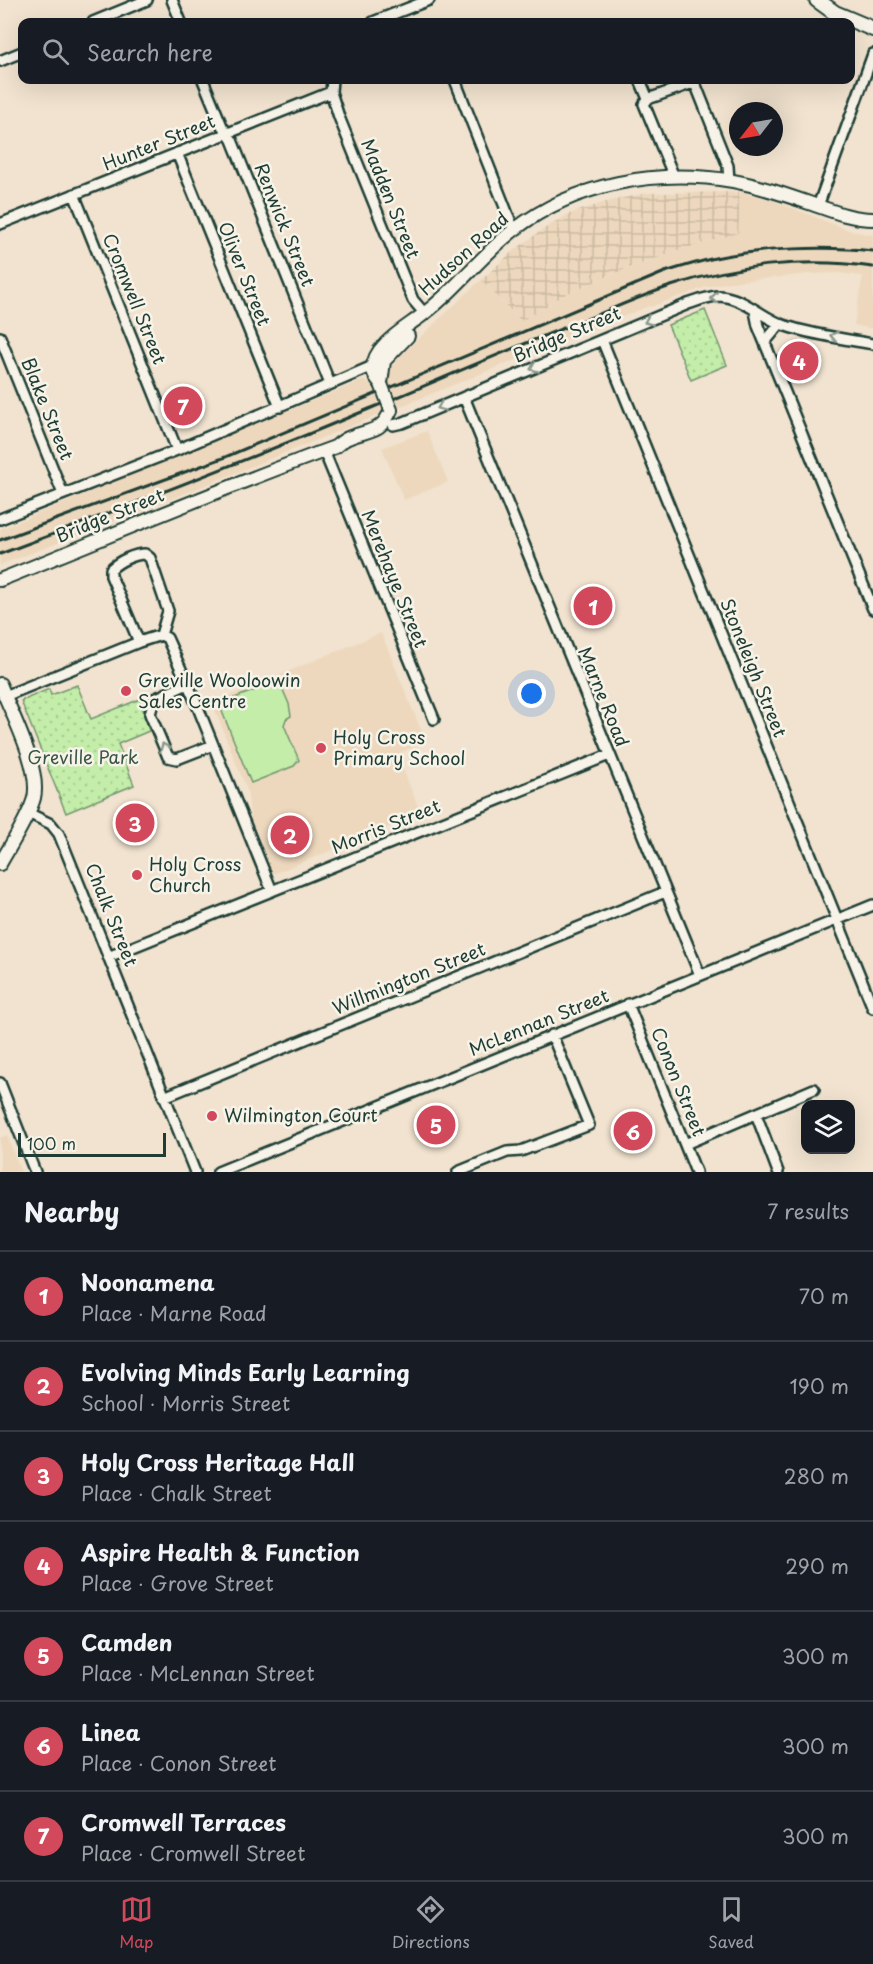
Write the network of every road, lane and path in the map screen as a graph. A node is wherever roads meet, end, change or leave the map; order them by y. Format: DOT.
graph roads {
  1 [pos="147,0"];
  2 [pos="172,0"];
  3 [pos="429,0"];
  4 [pos="817,0"];
  5 [pos="103,18"];
  6 [pos="179,18"];
  7 [pos="383,18"];
  8 [pos="848,18"];
  9 [pos="855,21"];
  10 [pos="873,28"];
  11 [pos="18,54"];
  12 [pos="873,54"];
  13 [pos="0,61"];
  14 [pos="205,84"];
  15 [pos="332,84"];
  16 [pos="456,84"];
  17 [pos="642,84"];
  18 [pos="331,92"];
  19 [pos="648,99"];
  20 [pos="227,134"];
  21 [pos="177,153"];
  22 [pos="674,177"];
  23 [pos="729,181"];
  24 [pos="74,194"];
  25 [pos="818,206"];
  26 [pos="873,219"];
  27 [pos="0,224"];
  28 [pos="514,230"];
  29 [pos="755,311"];
  30 [pos="425,314"];
  31 [pos="780,324"];
  32 [pos="0,337"];
  33 [pos="602,340"];
  34 [pos="765,342"];
  35 [pos="873,344"];
  36 [pos="378,366"];
  37 [pos="330,384"];
  38 [pos="464,397"];
  39 [pos="280,407"];
  40 [pos="391,410"];
  41 [pos="393,425"];
  42 [pos="330,449"];
  43 [pos="177,450"];
  44 [pos="63,494"];
  45 [pos="0,519"];
  46 [pos="0,580"];
  47 [pos="873,609"];
  48 [pos="161,635"];
  49 [pos="139,642"];
  50 [pos="0,684"];
  51 [pos="188,684"];
  52 [pos="5,696"];
  53 [pos="434,719"];
  54 [pos="213,744"];
  55 [pos="609,755"];
  56 [pos="28,813"];
  57 [pos="0,864"];
  58 [pos="272,891"];
  59 [pos="665,892"];
  60 [pos="873,905"];
  61 [pos="838,919"];
  62 [pos="108,957"];
  63 [pos="700,975"];
  64 [pos="628,1004"];
  65 [pos="873,1008"];
  66 [pos="552,1035"];
  67 [pos="0,1083"];
  68 [pos="813,1089"];
  69 [pos="164,1097"];
  70 [pos="756,1114"];
  71 [pos="685,1144"];
  72 [pos="35,1172"];
  73 [pos="194,1172"];
  74 [pos="218,1172"];
  75 [pos="458,1172"];
  76 [pos="696,1172"];
  77 [pos="778,1172"];
  1 -- 5 [label="street"];
  2 -- 6 [label="street"];
  3 -- 7 [label="street"];
  4 -- 8 [label="highway"];
  9 -- 10 [label="highway"];
  11 -- 13 [label="street"];
  12 -- 25 [label="street"];
  14 -- 20 [label="street, Renwick Street"];
  15 -- 18 [label="street"];
  16 -- 28 [label="street"];
  17 -- 19 [label="street"];
  18 -- 20 [label="street, Hunter Street"];
  18 -- 30 [label="street, Madden Street"];
  19 -- 22 [label="street"];
  19 -- 23 [label="street"];
  20 -- 21 [label="street, Hunter Street"];
  20 -- 37 [label="street, Renwick Street"];
  21 -- 24 [label="street, Hunter Street"];
  21 -- 39 [label="street, Oliver Street"];
  22 -- 23 [label="main road, Hudson Road"];
  22 -- 28 [label="main road, Hudson Road"];
  23 -- 25 [label="main road, Hudson Road"];
  24 -- 27 [label="street, Hunter Street"];
  24 -- 43 [label="street, Cromwell Street"];
  25 -- 26 [label="main road, Hudson Road"];
  28 -- 30 [label="main road, Hudson Road"];
  29 -- 31 [label="street, Bridge Street"];
  29 -- 33 [label="street, Bridge Street, one-way"];
  29 -- 34 [label="street"];
  30 -- 36 [label="main road, Hudson Road"];
  31 -- 34 [label="street"];
  35 -- 31 [label="street, Bridge Street, one-way"];
  32 -- 44 [label="street, Blake Street"];
  33 -- 38 [label="street, Bridge Street, one-way"];
  33 -- 61 [label="street, Stoneleigh Street"];
  34 -- 47 [label="street"];
  36 -- 37 [label="street"];
  36 -- 40 [label="main road, bridge"];
  37 -- 39 [label="street"];
  38 -- 41 [label="street, Bridge Street, one-way"];
  38 -- 55 [label="street, Marne Road"];
  39 -- 43 [label="street"];
  40 -- 41 [label="main road"];
  40 -- 42 [label="main road, Bridge Street"];
  41 -- 42 [label="main road, Bridge Street"];
  42 -- 46 [label="main road, Bridge Street"];
  42 -- 53 [label="street, Merehaye Street"];
  43 -- 44 [label="street"];
  44 -- 45 [label="street"];
  48 -- 49 [label="street"];
  48 -- 49 [label="street"];
  48 -- 51 [label="street"];
  49 -- 52 [label="street"];
  50 -- 52 [label="main road"];
  51 -- 54 [label="street"];
  54 -- 51 [label="street, one-way"];
  52 -- 56 [label="main road"];
  54 -- 58 [label="street"];
  55 -- 58 [label="street, Morris Street"];
  55 -- 59 [label="street, Marne Road"];
  56 -- 57 [label="main road"];
  56 -- 62 [label="street, Chalk Street"];
  58 -- 62 [label="street, Morris Street"];
  59 -- 63 [label="street, Marne Road"];
  59 -- 69 [label="street, Willmington Street"];
  60 -- 61 [label="street, McLennan Street"];
  61 -- 63 [label="street, McLennan Street"];
  61 -- 65 [label="street, Stoneleigh Street"];
  62 -- 69 [label="street, Chalk Street"];
  63 -- 64 [label="street, McLennan Street"];
  64 -- 66 [label="street, McLennan Street"];
  64 -- 71 [label="street, Conon Street"];
  66 -- 74 [label="street, McLennan Street"];
  66 -- 75 [label="street"];
  67 -- 72 [label="street"];
  68 -- 70 [label="street"];
  69 -- 73 [label="street, Chalk Street"];
  70 -- 71 [label="street"];
  70 -- 77 [label="street"];
  71 -- 76 [label="street, Conon Street"];
}
